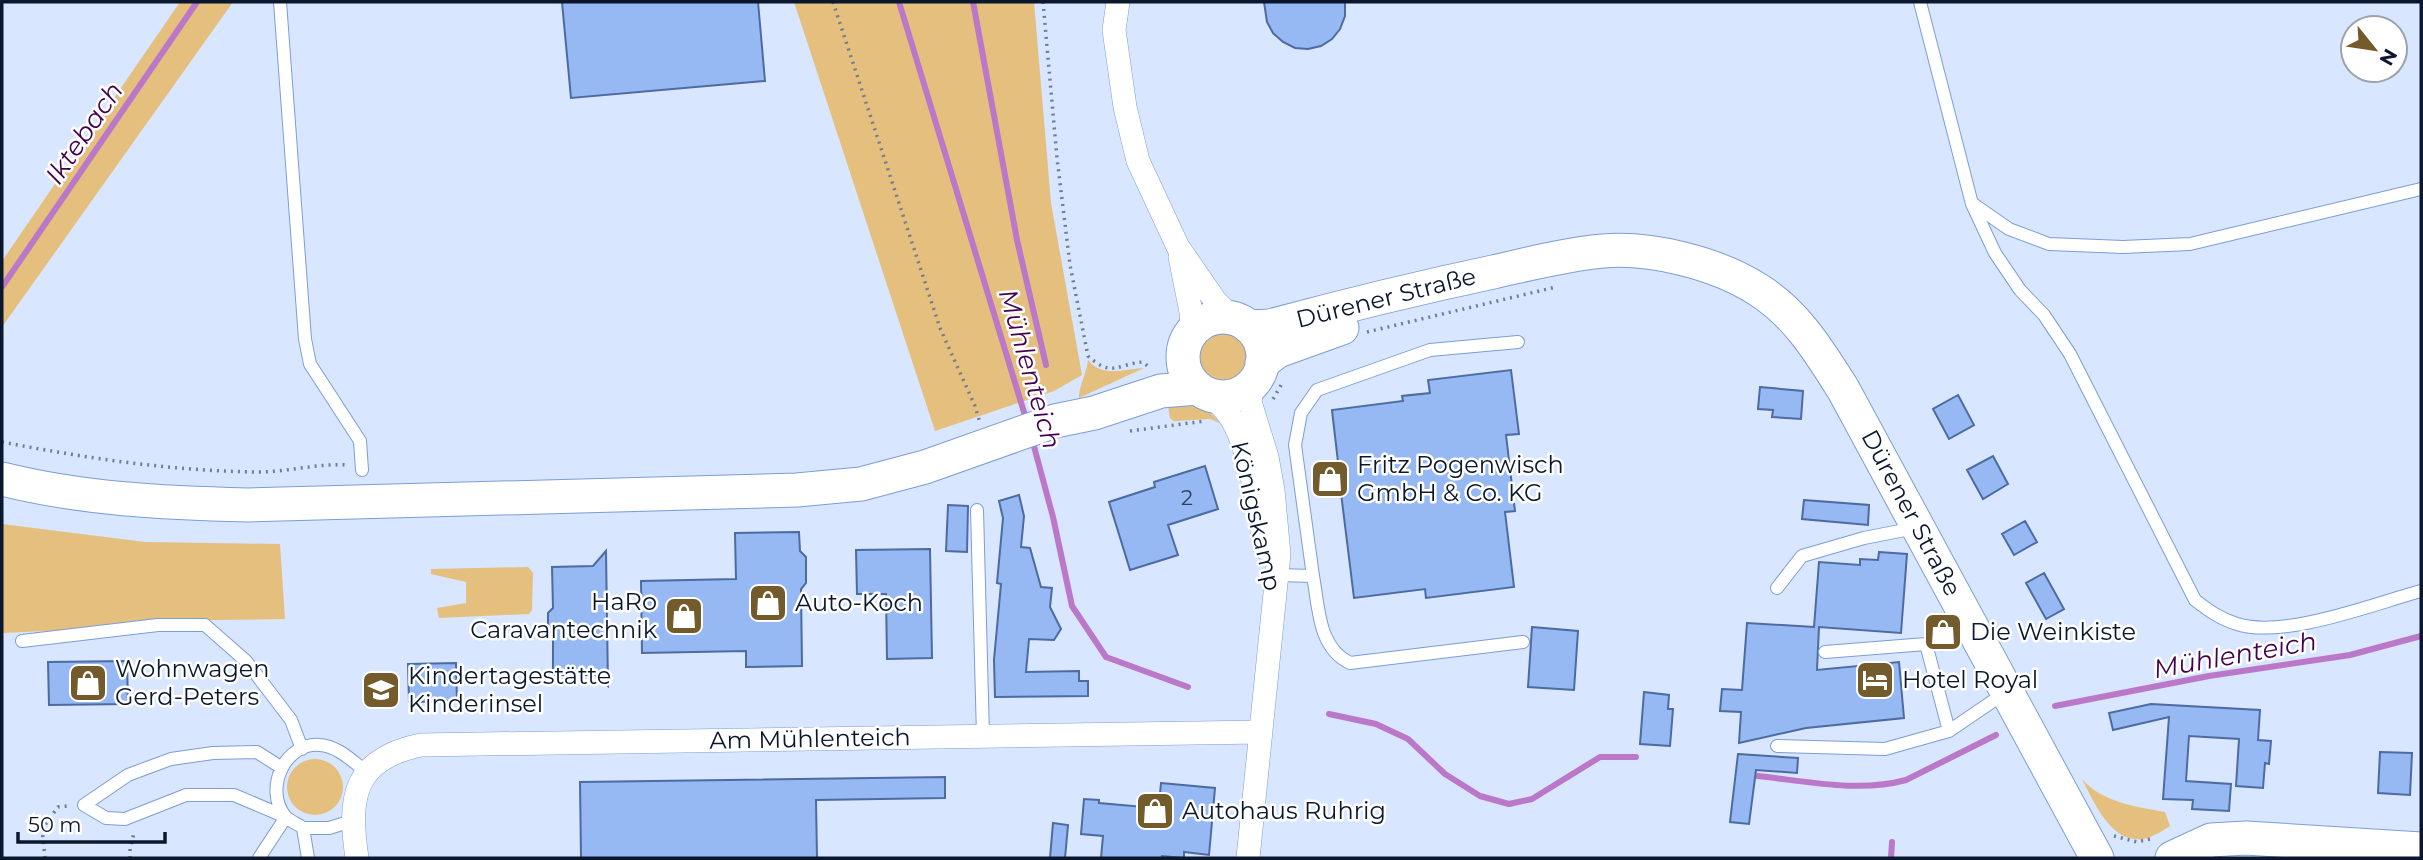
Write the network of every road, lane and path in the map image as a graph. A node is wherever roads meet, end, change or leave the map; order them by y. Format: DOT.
graph roads {
  1 [pos="280,2"];
  2 [pos="833,2"];
  3 [pos="1043,2"];
  4 [pos="1118,2"];
  5 [pos="1920,2"];
  6 [pos="2421,189"];
  7 [pos="1972,204"];
  8 [pos="1178,247"];
  9 [pos="1647,254"];
  10 [pos="1560,286"];
  11 [pos="1241,323"];
  12 [pos="1363,334"];
  13 [pos="1518,342"];
  14 [pos="1187,343"];
  15 [pos="1152,373"];
  16 [pos="1268,374"];
  17 [pos="1204,391"];
  18 [pos="1255,421"];
  19 [pos="1051,423"];
  20 [pos="998,441"];
  21 [pos="2,442"];
  22 [pos="362,470"];
  23 [pos="2,479"];
  24 [pos="976,510"];
  25 [pos="1918,527"];
  26 [pos="1277,576"];
  27 [pos="1313,576"];
  28 [pos="1777,588"];
  29 [pos="2421,591"];
  30 [pos="1275,603"];
  31 [pos="1972,626"];
  32 [pos="22,641"];
  33 [pos="1522,642"];
  34 [pos="1926,643"];
  35 [pos="1825,652"];
  36 [pos="2009,695"];
  37 [pos="1949,731"];
  38 [pos="1261,732"];
  39 [pos="983,736"];
  40 [pos="1777,746"];
  41 [pos="302,749"];
  42 [pos="282,768"];
  43 [pos="367,772"];
  44 [pos="84,805"];
  45 [pos="139,814"];
  46 [pos="286,817"];
  47 [pos="352,821"];
  48 [pos="303,828"];
  49 [pos="2103,846"];
  50 [pos="2164,847"];
  51 [pos="2204,849"];
  52 [pos="2421,849"];
  53 [pos="2316,850"];
  54 [pos="45,858"];
  55 [pos="130,858"];
  56 [pos="259,858"];
  57 [pos="308,858"];
  58 [pos="357,858"];
  59 [pos="1248,858"];
  1 -- 22 [label="lane"];
  2 -- 20 [label="path"];
  3 -- 15 [label="path"];
  4 -- 8 [label="street"];
  5 -- 7 [label="lane"];
  6 -- 7 [label="lane"];
  7 -- 29 [label="lane"];
  8 -- 11 [label="street"];
  8 -- 14 [label="street"];
  9 -- 11 [label="main road, Dürener Straße"];
  9 -- 16 [label="main road, Dürener Straße"];
  9 -- 25 [label="main road, Dürener Straße"];
  10 -- 12 [label="path"];
  11 -- 14 [label="main road"];
  11 -- 16 [label="main road"];
  13 -- 27 [label="lane"];
  14 -- 15 [label="main road"];
  14 -- 17 [label="main road"];
  15 -- 19 [label="main road"];
  16 -- 17 [label="main road"];
  16 -- 18 [label="street, Königskamp"];
  16 -- 18 [label="path"];
  17 -- 19 [label="main road"];
  17 -- 30 [label="street, Königskamp"];
  18 -- 26 [label="street, Königskamp"];
  19 -- 20 [label="main road"];
  20 -- 23 [label="main road"];
  21 -- 22 [label="path"];
  24 -- 39 [label="lane"];
  25 -- 28 [label="lane"];
  25 -- 31 [label="main road, Dürener Straße"];
  26 -- 27 [label="lane"];
  26 -- 30 [label="street, Königskamp"];
  27 -- 33 [label="lane"];
  30 -- 38 [label="street, Königskamp"];
  31 -- 34 [label="lane"];
  31 -- 36 [label="main road, Dürener Straße"];
  32 -- 41 [label="lane"];
  34 -- 35 [label="lane"];
  34 -- 37 [label="lane"];
  36 -- 37 [label="lane"];
  36 -- 49 [label="main road, Dürener Straße"];
  37 -- 40 [label="lane"];
  38 -- 39 [label="street, Am Mühlenteich"];
  38 -- 59 [label="street, Königskamp"];
  39 -- 43 [label="street, Am Mühlenteich"];
  41 -- 42 [label="lane"];
  41 -- 43 [label="lane"];
  42 -- 44 [label="lane"];
  42 -- 46 [label="lane"];
  43 -- 47 [label="street"];
  44 -- 45 [label="lane"];
  44 -- 54 [label="path"];
  45 -- 46 [label="lane"];
  45 -- 55 [label="path"];
  46 -- 48 [label="lane"];
  46 -- 56 [label="lane"];
  47 -- 48 [label="lane"];
  47 -- 58 [label="street"];
  48 -- 57 [label="lane"];
  49 -- 50 [label="path"];
  50 -- 51 [label="main road"];
  51 -- 53 [label="main road"];
  52 -- 53 [label="main road"];
}
